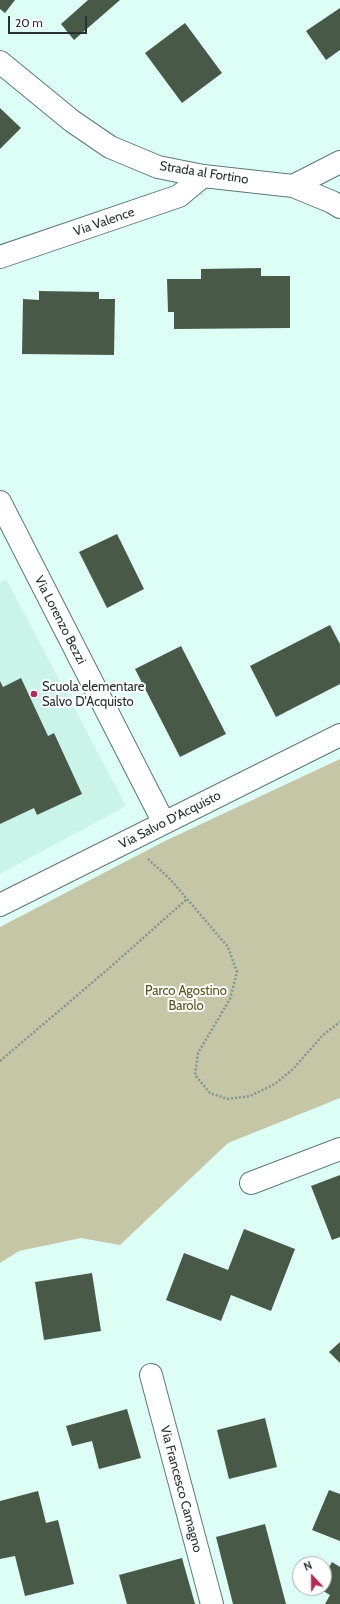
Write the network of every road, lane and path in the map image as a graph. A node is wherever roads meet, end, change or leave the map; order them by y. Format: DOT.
graph roads {
  1 [pos="0,62"];
  2 [pos="340,162"];
  3 [pos="202,176"];
  4 [pos="293,186"];
  5 [pos="340,207"];
  6 [pos="0,257"];
  7 [pos="0,502"];
  8 [pos="340,735"];
  9 [pos="164,824"];
  10 [pos="128,841"];
  11 [pos="187,899"];
  12 [pos="0,905"];
  13 [pos="340,1022"];
  14 [pos="0,1061"];
  15 [pos="340,1149"];
  16 [pos="251,1184"];
  17 [pos="151,1375"];
  18 [pos="212,1604"];
  1 -- 3 [label="street, Strada al Fortino"];
  2 -- 4 [label="street"];
  3 -- 4 [label="street, Strada al Fortino"];
  3 -- 6 [label="street, Via Valence"];
  4 -- 5 [label="street, Strada al Fortino"];
  7 -- 9 [label="street, Via Lorenzo Bezzi"];
  8 -- 9 [label="street, Via Salvo D'Acquisto"];
  9 -- 10 [label="street, Via Salvo D'Acquisto"];
  10 -- 11 [label="path"];
  10 -- 12 [label="street, Via Salvo D'Acquisto"];
  11 -- 13 [label="path"];
  11 -- 14 [label="path"];
  15 -- 16 [label="street"];
  17 -- 18 [label="street, Via Francesco Camagno"];
}
